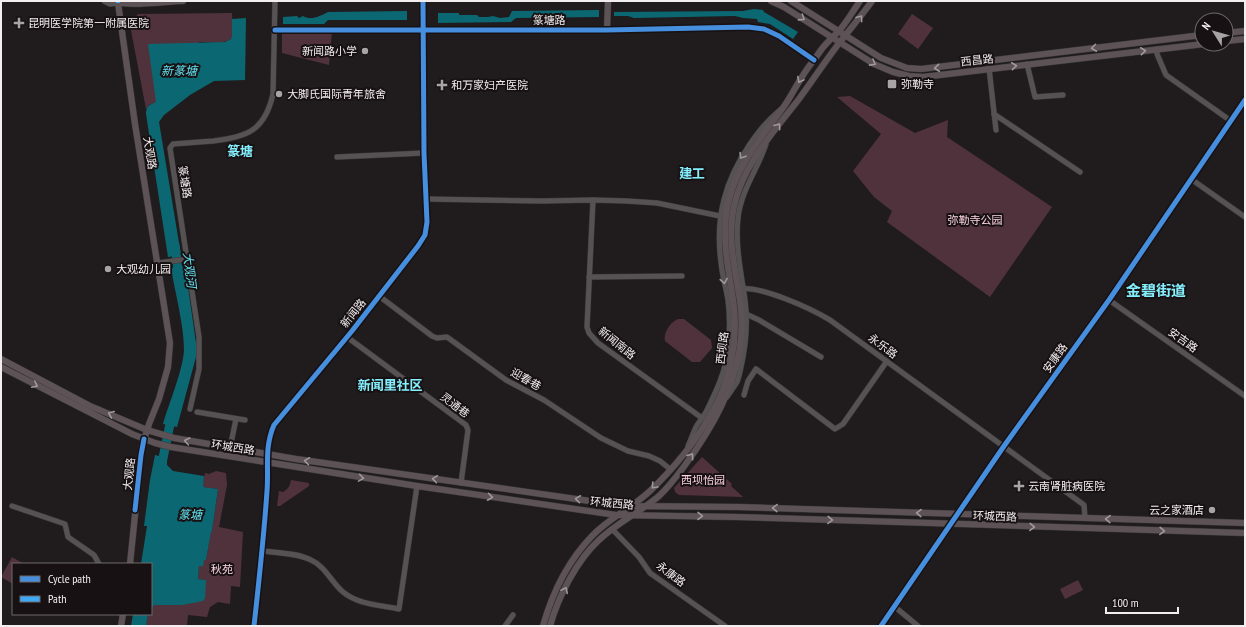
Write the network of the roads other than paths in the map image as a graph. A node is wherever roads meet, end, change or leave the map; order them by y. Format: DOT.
graph roads {
  1 [pos="104,1"];
  2 [pos="182,1"];
  3 [pos="275,1"];
  4 [pos="422,1"];
  5 [pos="608,1"];
  6 [pos="771,1"];
  7 [pos="791,1"];
  8 [pos="860,1"];
  9 [pos="872,1"];
  10 [pos="116,2"];
  11 [pos="423,29"];
  12 [pos="275,30"];
  13 [pos="607,30"];
  14 [pos="839,31"];
  15 [pos="1245,31"];
  16 [pos="1234,32"];
  17 [pos="846,35"];
  18 [pos="1194,36"];
  19 [pos="832,38"];
  20 [pos="1245,39"];
  21 [pos="1234,40"];
  22 [pos="840,43"];
  23 [pos="1194,45"];
  24 [pos="1157,49"];
  25 [pos="814,60"];
  26 [pos="1027,64"];
  27 [pos="989,68"];
  28 [pos="1063,95"];
  29 [pos="1245,100"];
  30 [pos="785,106"];
  31 [pos="994,114"];
  32 [pos="1231,121"];
  33 [pos="996,130"];
  34 [pos="424,153"];
  35 [pos="337,158"];
  36 [pos="1080,172"];
  37 [pos="1191,179"];
  38 [pos="426,199"];
  39 [pos="593,200"];
  40 [pos="720,216"];
  41 [pos="1245,217"];
  42 [pos="187,259"];
  43 [pos="158,263"];
  44 [pos="682,276"];
  45 [pos="589,277"];
  46 [pos="740,288"];
  47 [pos="379,296"];
  48 [pos="1109,300"];
  49 [pos="746,314"];
  50 [pos="346,337"];
  51 [pos="821,357"];
  52 [pos="1,359"];
  53 [pos="887,361"];
  54 [pos="1,367"];
  55 [pos="744,395"];
  56 [pos="1245,396"];
  57 [pos="721,407"];
  58 [pos="190,409"];
  59 [pos="197,412"];
  60 [pos="702,418"];
  61 [pos="236,419"];
  62 [pos="245,420"];
  63 [pos="147,430"];
  64 [pos="144,439"];
  65 [pos="1004,446"];
  66 [pos="230,448"];
  67 [pos="687,450"];
  68 [pos="268,454"];
  69 [pos="267,463"];
  70 [pos="670,469"];
  71 [pos="461,482"];
  72 [pos="417,486"];
  73 [pos="12,506"];
  74 [pos="630,506"];
  75 [pos="647,506"];
  76 [pos="958,514"];
  77 [pos="616,515"];
  78 [pos="633,516"];
  79 [pos="1085,518"];
  80 [pos="1245,523"];
  81 [pos="952,524"];
  82 [pos="612,529"];
  83 [pos="1245,533"];
  84 [pos="262,551"];
  85 [pos="98,563"];
  86 [pos="130,563"];
  87 [pos="895,607"];
  88 [pos="123,615"];
  89 [pos="513,615"];
  90 [pos="718,624"];
  91 [pos="121,626"];
  92 [pos="254,626"];
  93 [pos="505,626"];
  94 [pos="543,626"];
  95 [pos="550,626"];
  96 [pos="725,626"];
  97 [pos="881,626"];
  98 [pos="918,626"];
  1 -- 10 [label="street"];
  2 -- 10 [label="main road"];
  3 -- 12 [label="street, 篆塘路"];
  4 -- 11 [label="street, 新闻路"];
  5 -- 13 [label="main road"];
  6 -- 19 [label="main road, 西昌路, one-way"];
  7 -- 14 [label="main road, 西昌路"];
  8 -- 14 [label="main road, 西坝路"];
  17 -- 9 [label="main road, 西坝路, one-way"];
  10 -- 43 [label="main road, 大观路"];
  11 -- 12 [label="street, 篆塘路"];
  11 -- 13 [label="street, 篆塘路"];
  11 -- 34 [label="street, 新闻路"];
  12 -- 42 [label="street, 篆塘路"];
  13 -- 25 [label="street, 篆塘路"];
  14 -- 17 [label="main road, 西昌路"];
  14 -- 19 [label="main road, 西坝路"];
  15 -- 16 [label="main road"];
  18 -- 17 [label="main road, 西昌路, one-way"];
  17 -- 22 [label="main road, 西坝路"];
  19 -- 22 [label="main road, 西昌路"];
  19 -- 25 [label="main road, 西坝路"];
  20 -- 21 [label="main road"];
  22 -- 27 [label="main road, 西昌路, one-way"];
  46 -- 22 [label="main road, 西坝路, one-way"];
  23 -- 24 [label="main road, 西昌路"];
  26 -- 24 [label="main road, 西昌路, one-way"];
  24 -- 32 [label="street"];
  25 -- 30 [label="main road, 西坝路, one-way"];
  27 -- 26 [label="main road, 西昌路, one-way"];
  26 -- 28 [label="street"];
  27 -- 31 [label="street"];
  29 -- 32 [label="street, 安康路"];
  30 -- 40 [label="street, one-way"];
  30 -- 67 [label="main road, 西坝路"];
  31 -- 33 [label="street"];
  31 -- 36 [label="street"];
  32 -- 37 [label="street, 安康路"];
  34 -- 35 [label="street"];
  34 -- 38 [label="street, 新闻路"];
  37 -- 41 [label="street"];
  37 -- 48 [label="street, 安康路"];
  38 -- 39 [label="street"];
  38 -- 47 [label="street, 新闻路"];
  39 -- 40 [label="street"];
  39 -- 45 [label="street, 新闻南路"];
  40 -- 60 [label="street, one-way"];
  42 -- 43 [label="street"];
  42 -- 58 [label="street, 篆塘路"];
  43 -- 63 [label="main road, 大观路"];
  44 -- 45 [label="street"];
  45 -- 60 [label="street, 新闻南路"];
  46 -- 49 [label="street"];
  46 -- 53 [label="street, 永乐路"];
  46 -- 57 [label="main road, 西坝路"];
  47 -- 50 [label="street, 新闻路"];
  47 -- 70 [label="street, 迎春巷"];
  48 -- 56 [label="street, 安吉路"];
  48 -- 65 [label="street, 安康路"];
  49 -- 51 [label="street"];
  49 -- 57 [label="street"];
  50 -- 68 [label="street, 新闻路"];
  50 -- 71 [label="street, 灵通巷"];
  63 -- 52 [label="main road, 环城西路, one-way"];
  53 -- 55 [label="street"];
  53 -- 65 [label="street, 永乐路"];
  54 -- 64 [label="main road, 环城西路, one-way"];
  75 -- 57 [label="main road, 西坝路, one-way"];
  59 -- 61 [label="street"];
  60 -- 67 [label="street"];
  61 -- 62 [label="street"];
  61 -- 66 [label="street"];
  63 -- 64 [label="main road, 大观路"];
  66 -- 63 [label="main road, 环城西路, one-way"];
  64 -- 69 [label="main road, 环城西路"];
  64 -- 86 [label="main road, 大观路"];
  65 -- 76 [label="street, 安康路"];
  65 -- 79 [label="street, 永乐路"];
  66 -- 68 [label="main road, 环城西路"];
  67 -- 70 [label="main road, 西坝路"];
  68 -- 69 [label="street, 新闻路"];
  71 -- 68 [label="main road, 环城西路, one-way"];
  69 -- 72 [label="main road, 环城西路, one-way"];
  69 -- 84 [label="street, 新闻路"];
  70 -- 74 [label="main road, 西坝路, one-way"];
  74 -- 71 [label="main road, 环城西路, one-way"];
  72 -- 77 [label="main road, 环城西路, one-way"];
  72 -- 84 [label="street"];
  73 -- 85 [label="street"];
  74 -- 75 [label="main road, 环城西路"];
  74 -- 77 [label="main road, 西坝路"];
  76 -- 75 [label="main road, 环城西路, one-way"];
  75 -- 78 [label="main road, 西坝路"];
  76 -- 79 [label="main road, 环城西路"];
  76 -- 81 [label="street, 安康路"];
  77 -- 78 [label="main road, 环城西路"];
  77 -- 94 [label="main road, 西坝路"];
  78 -- 81 [label="main road, 环城西路, one-way"];
  78 -- 82 [label="main road, 西坝路"];
  80 -- 79 [label="main road, 环城西路, one-way"];
  81 -- 83 [label="main road, 环城西路, one-way"];
  81 -- 87 [label="street, 安康路"];
  82 -- 90 [label="street, 永康路"];
  95 -- 82 [label="main road, 西坝路, one-way"];
  84 -- 92 [label="street, 新闻路"];
  87 -- 97 [label="street, 安康路"];
  87 -- 98 [label="street"];
  88 -- 91 [label="main road"];
  89 -- 93 [label="street"];
  90 -- 96 [label="street, 永康路"];
}
